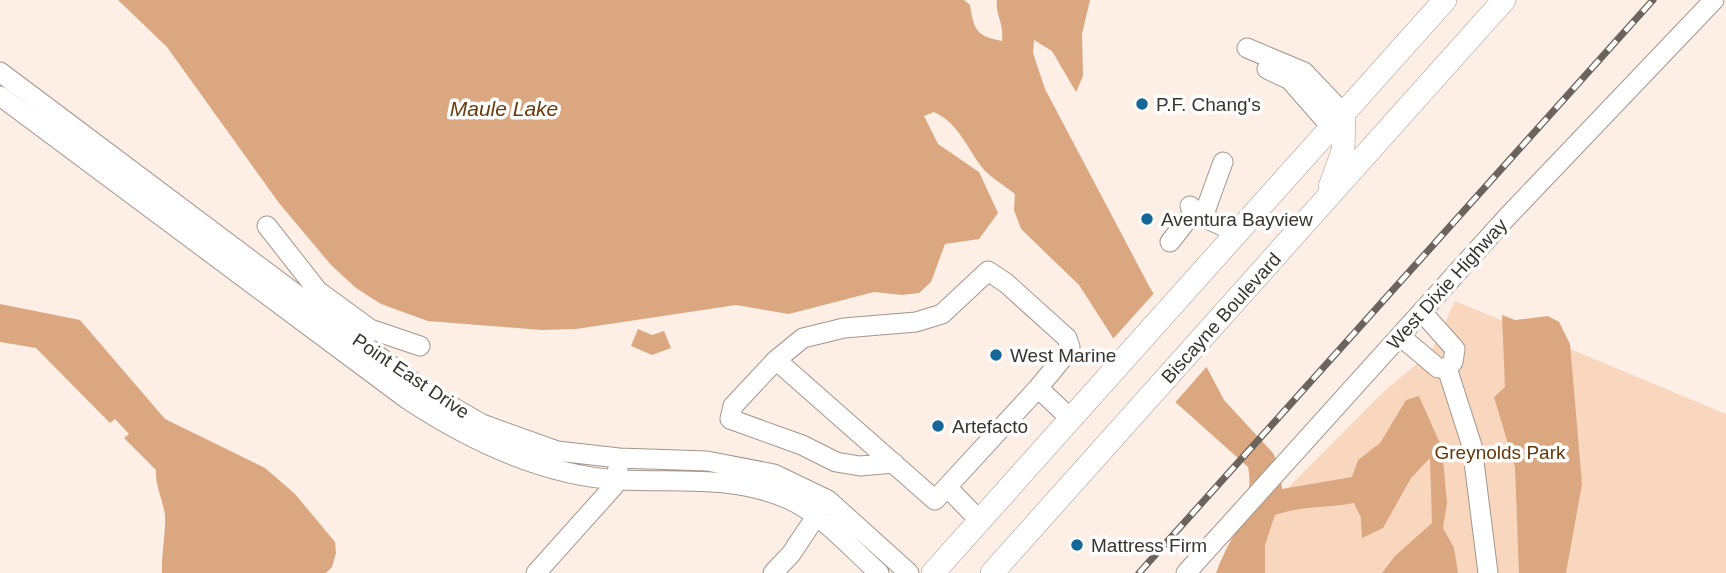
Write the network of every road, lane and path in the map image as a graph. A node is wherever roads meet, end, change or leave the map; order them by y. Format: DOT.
graph roads {
  1 [pos="1446,0"];
  2 [pos="1504,0"];
  3 [pos="1714,0"];
  4 [pos="0,72"];
  5 [pos="0,96"];
  6 [pos="1338,121"];
  7 [pos="76,140"];
  8 [pos="1223,162"];
  9 [pos="1323,203"];
  10 [pos="1196,211"];
  11 [pos="267,226"];
  12 [pos="1238,233"];
  13 [pos="1170,242"];
  14 [pos="284,297"];
  15 [pos="316,300"];
  16 [pos="1422,312"];
  17 [pos="1400,337"];
  18 [pos="420,346"];
  19 [pos="776,360"];
  20 [pos="1447,368"];
  21 [pos="383,370"];
  22 [pos="1038,388"];
  23 [pos="1071,419"];
  24 [pos="509,444"];
  25 [pos="619,458"];
  26 [pos="894,463"];
  27 [pos="617,480"];
  28 [pos="947,487"];
  29 [pos="828,500"];
  30 [pos="815,516"];
  31 [pos="980,521"];
  32 [pos="536,573"];
  33 [pos="774,573"];
  34 [pos="879,573"];
  35 [pos="909,573"];
  36 [pos="933,573"];
  37 [pos="992,573"];
  38 [pos="1186,573"];
  39 [pos="1488,573"];
  1 -- 6 [label="main road"];
  2 -- 9 [label="main road, Biscayne Boulevard"];
  3 -- 16 [label="street, West Dixie Highway"];
  4 -- 7 [label="street, Point East Drive"];
  5 -- 7 [label="street, Point East Drive"];
  6 -- 9 [label="main road"];
  6 -- 12 [label="main road"];
  7 -- 14 [label="street, Point East Drive"];
  8 -- 10 [label="street"];
  9 -- 37 [label="main road, Biscayne Boulevard"];
  10 -- 12 [label="street"];
  10 -- 13 [label="street"];
  11 -- 15 [label="street"];
  12 -- 23 [label="main road"];
  14 -- 15 [label="street, Point East Drive"];
  14 -- 21 [label="street, Point East Drive"];
  15 -- 18 [label="street"];
  15 -- 21 [label="street, Point East Drive"];
  16 -- 17 [label="street, West Dixie Highway"];
  16 -- 20 [label="street"];
  17 -- 20 [label="street"];
  17 -- 38 [label="street, West Dixie Highway"];
  19 -- 22 [label="street"];
  19 -- 26 [label="street"];
  19 -- 26 [label="street"];
  20 -- 39 [label="street"];
  21 -- 24 [label="street, Point East Drive"];
  22 -- 23 [label="street"];
  22 -- 28 [label="street"];
  23 -- 31 [label="main road"];
  24 -- 25 [label="street, Point East Drive"];
  24 -- 27 [label="street, Point East Drive"];
  25 -- 27 [label="street"];
  25 -- 29 [label="street, Point East Drive"];
  26 -- 28 [label="street"];
  27 -- 30 [label="street, Point East Drive"];
  27 -- 32 [label="street"];
  28 -- 31 [label="street"];
  29 -- 30 [label="street"];
  29 -- 35 [label="street, Point East Drive"];
  30 -- 33 [label="street"];
  30 -- 34 [label="street, Point East Drive"];
  31 -- 36 [label="main road"];
}
